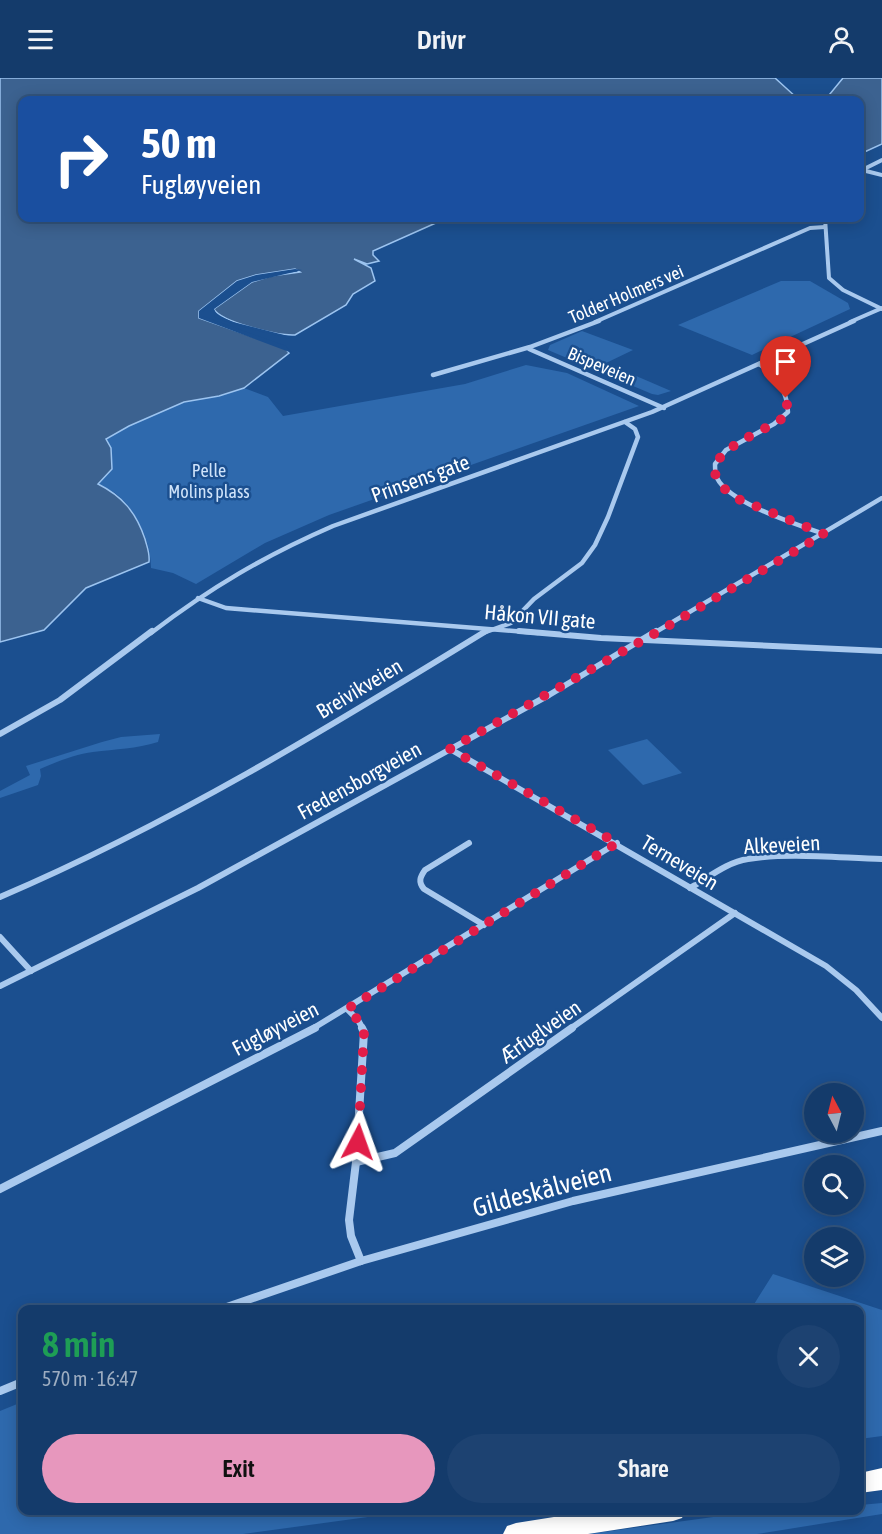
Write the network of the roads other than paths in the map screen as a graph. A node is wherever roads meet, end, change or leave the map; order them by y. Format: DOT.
graph roads {
  1 [pos="882,160"];
  2 [pos="864,169"];
  3 [pos="864,171"];
  4 [pos="882,175"];
  5 [pos="825,222"];
  6 [pos="825,227"];
  7 [pos="882,308"];
  8 [pos="529,349"];
  9 [pos="759,364"];
  10 [pos="433,375"];
  11 [pos="664,408"];
  12 [pos="625,422"];
  13 [pos="882,498"];
  14 [pos="824,534"];
  15 [pos="198,598"];
  16 [pos="490,629"];
  17 [pos="641,639"];
  18 [pos="882,651"];
  19 [pos="0,734"];
  20 [pos="450,749"];
  21 [pos="469,843"];
  22 [pos="617,843"];
  23 [pos="882,859"];
  24 [pos="690,888"];
  25 [pos="0,897"];
  26 [pos="735,913"];
  27 [pos="484,925"];
  28 [pos="0,937"];
  29 [pos="31,971"];
  30 [pos="0,986"];
  31 [pos="347,1009"];
  32 [pos="882,1018"];
  33 [pos="882,1131"];
  34 [pos="356,1162"];
  35 [pos="0,1189"];
  36 [pos="361,1261"];
  37 [pos="233,1305"];
  38 [pos="18,1384"];
  39 [pos="0,1391"];
  40 [pos="882,1479"];
  41 [pos="864,1482"];
  42 [pos="640,1515"];
  43 [pos="516,1534"];
  1 -- 2 [label="street"];
  3 -- 4 [label="street"];
  5 -- 6 [label="street"];
  6 -- 7 [label="street"];
  6 -- 8 [label="street, Tolder Holmers vei"];
  7 -- 9 [label="street, Prinsens gate"];
  8 -- 10 [label="street, Tolder Holmers vei"];
  8 -- 11 [label="street, Bispeveien"];
  9 -- 11 [label="street, Prinsens gate"];
  9 -- 14 [label="street"];
  11 -- 12 [label="street, Prinsens gate"];
  12 -- 15 [label="street, Prinsens gate"];
  12 -- 16 [label="street, Breivikveien"];
  13 -- 14 [label="street, Fredensborgveien"];
  14 -- 17 [label="street, Fredensborgveien"];
  15 -- 16 [label="street, Håkon VII gate"];
  15 -- 19 [label="street, Prinsens gate"];
  16 -- 17 [label="street, Håkon VII gate"];
  16 -- 25 [label="street, Breivikveien"];
  17 -- 18 [label="street, Håkon VII gate"];
  17 -- 20 [label="street, Fredensborgveien"];
  20 -- 22 [label="street, Terneveien"];
  20 -- 29 [label="street, Fredensborgveien"];
  21 -- 27 [label="street"];
  22 -- 24 [label="street, Terneveien"];
  22 -- 27 [label="street, Fugløyveien"];
  23 -- 24 [label="street, Alkeveien"];
  24 -- 26 [label="street, Terneveien"];
  26 -- 32 [label="street, Terneveien"];
  26 -- 34 [label="street, Ærfuglveien"];
  27 -- 31 [label="street, Fugløyveien"];
  28 -- 29 [label="street"];
  29 -- 30 [label="street, Fredensborgveien"];
  31 -- 34 [label="street"];
  31 -- 35 [label="street, Fugløyveien"];
  33 -- 36 [label="street, Gildeskålveien"];
  34 -- 36 [label="street"];
  36 -- 37 [label="street, Gildeskålveien"];
  38 -- 39 [label="street"];
  40 -- 41 [label="highway"];
  42 -- 43 [label="highway"];
}
